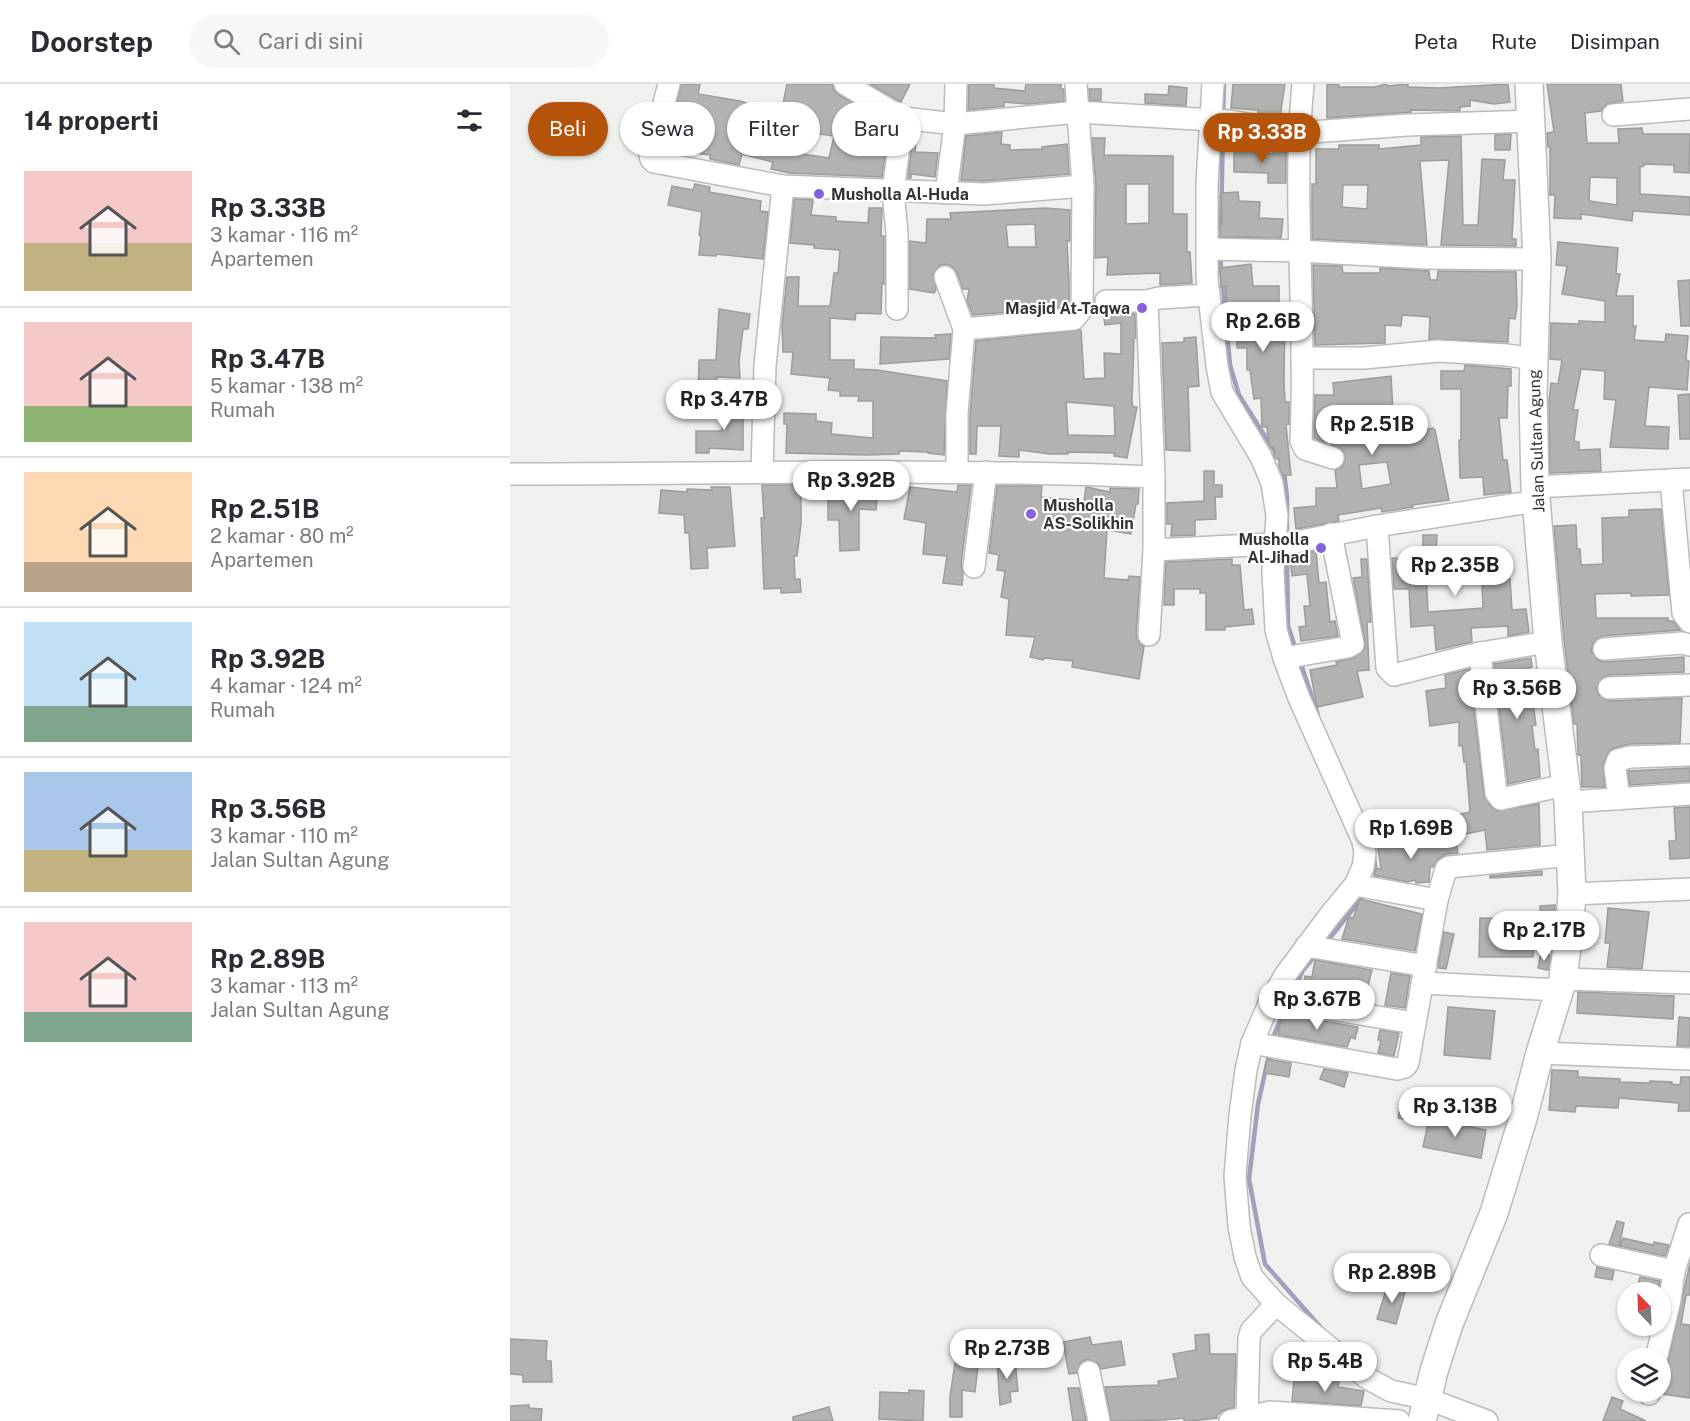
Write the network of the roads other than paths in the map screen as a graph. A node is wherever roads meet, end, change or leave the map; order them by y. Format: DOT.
graph roads {
  1 [pos="669,84"];
  2 [pos="845,84"];
  3 [pos="956,84"];
  4 [pos="1076,84"];
  5 [pos="1213,84"];
  6 [pos="1303,84"];
  7 [pos="1529,84"];
  8 [pos="876,102"];
  9 [pos="1690,109"];
  10 [pos="1078,112"];
  11 [pos="1613,115"];
  12 [pos="921,120"];
  13 [pos="1219,121"];
  14 [pos="1531,121"];
  15 [pos="955,124"];
  16 [pos="1298,133"];
  17 [pos="898,156"];
  18 [pos="783,186"];
  19 [pos="1083,186"];
  20 [pos="893,191"];
  21 [pos="946,193"];
  22 [pos="1216,249"];
  23 [pos="1299,251"];
  24 [pos="1536,259"];
  25 [pos="945,277"];
  26 [pos="1208,295"];
  27 [pos="1106,301"];
  28 [pos="1147,301"];
  29 [pos="897,309"];
  30 [pos="964,329"];
  31 [pos="1302,358"];
  32 [pos="1533,359"];
  33 [pos="1333,458"];
  34 [pos="762,471"];
  35 [pos="957,472"];
  36 [pos="986,472"];
  37 [pos="510,474"];
  38 [pos="1154,477"];
  39 [pos="1680,479"];
  40 [pos="1536,494"];
  41 [pos="1377,526"];
  42 [pos="1331,534"];
  43 [pos="1283,544"];
  44 [pos="1154,550"];
  45 [pos="974,567"];
  46 [pos="1690,622"];
  47 [pos="1149,635"];
  48 [pos="1548,642"];
  49 [pos="1690,645"];
  50 [pos="1604,649"];
  51 [pos="1480,653"];
  52 [pos="1284,658"];
  53 [pos="1690,685"];
  54 [pos="1609,688"];
  55 [pos="1690,755"];
  56 [pos="1567,794"];
  57 [pos="1690,794"];
  58 [pos="1618,799"];
  59 [pos="1571,855"];
  60 [pos="1354,885"];
  61 [pos="1690,890"];
  62 [pos="1572,894"];
  63 [pos="1437,900"];
  64 [pos="1306,946"];
  65 [pos="1425,975"];
  66 [pos="1690,983"];
  67 [pos="1562,984"];
  68 [pos="1271,999"];
  69 [pos="1414,1023"];
  70 [pos="1252,1043"];
  71 [pos="1540,1053"];
  72 [pos="1690,1059"];
  73 [pos="1689,1224"];
  74 [pos="1601,1256"];
  75 [pos="1674,1271"];
  76 [pos="1680,1302"];
  77 [pos="1276,1304"];
  78 [pos="1661,1348"];
  79 [pos="1089,1372"];
  80 [pos="1429,1395"];
  81 [pos="1238,1419"];
  82 [pos="1099,1421"];
  83 [pos="1399,1421"];
  84 [pos="1486,1421"];
  1 -- 18 [label="street"];
  2 -- 8 [label="street"];
  3 -- 15 [label="street"];
  4 -- 10 [label="street"];
  5 -- 13 [label="street"];
  6 -- 16 [label="street"];
  7 -- 14 [label="main road, Jalan Sultan Agung"];
  9 -- 11 [label="street"];
  10 -- 13 [label="street"];
  10 -- 15 [label="street"];
  10 -- 19 [label="street"];
  12 -- 15 [label="street"];
  13 -- 16 [label="street"];
  13 -- 22 [label="street"];
  14 -- 16 [label="street"];
  14 -- 24 [label="main road, Jalan Sultan Agung"];
  15 -- 21 [label="street"];
  16 -- 23 [label="street"];
  17 -- 20 [label="street"];
  18 -- 20 [label="street"];
  18 -- 34 [label="street"];
  19 -- 21 [label="street"];
  19 -- 30 [label="street"];
  20 -- 21 [label="street"];
  20 -- 29 [label="street"];
  22 -- 23 [label="street"];
  22 -- 26 [label="street"];
  23 -- 24 [label="street"];
  23 -- 31 [label="street"];
  24 -- 32 [label="main road, Jalan Sultan Agung"];
  25 -- 30 [label="street"];
  26 -- 28 [label="street"];
  26 -- 43 [label="street"];
  27 -- 28 [label="street"];
  28 -- 38 [label="street"];
  30 -- 35 [label="street"];
  31 -- 32 [label="street"];
  31 -- 33 [label="street"];
  32 -- 40 [label="main road, Jalan Sultan Agung"];
  34 -- 35 [label="street"];
  34 -- 37 [label="street"];
  35 -- 36 [label="street"];
  36 -- 38 [label="street"];
  36 -- 45 [label="street"];
  38 -- 44 [label="street"];
  39 -- 40 [label="street"];
  39 -- 46 [label="street"];
  40 -- 41 [label="street"];
  40 -- 48 [label="main road, Jalan Sultan Agung"];
  41 -- 42 [label="street"];
  41 -- 51 [label="street"];
  42 -- 43 [label="street"];
  42 -- 52 [label="street"];
  43 -- 44 [label="street"];
  43 -- 52 [label="street"];
  44 -- 47 [label="street"];
  48 -- 51 [label="street"];
  48 -- 56 [label="main road, Jalan Sultan Agung"];
  49 -- 50 [label="street"];
  51 -- 56 [label="street"];
  52 -- 60 [label="street"];
  53 -- 54 [label="street"];
  55 -- 58 [label="street"];
  56 -- 58 [label="street"];
  56 -- 59 [label="main road, Jalan Sultan Agung"];
  57 -- 58 [label="street"];
  59 -- 62 [label="main road, Jalan Sultan Agung"];
  59 -- 63 [label="street"];
  60 -- 63 [label="street"];
  60 -- 64 [label="street"];
  61 -- 62 [label="street"];
  62 -- 67 [label="main road, Jalan Sultan Agung"];
  63 -- 65 [label="street"];
  64 -- 65 [label="street"];
  64 -- 68 [label="street"];
  65 -- 67 [label="street"];
  65 -- 69 [label="street"];
  66 -- 67 [label="street"];
  67 -- 71 [label="main road, Jalan Sultan Agung"];
  68 -- 69 [label="street"];
  68 -- 70 [label="street"];
  69 -- 70 [label="street"];
  70 -- 77 [label="street"];
  71 -- 72 [label="street"];
  71 -- 80 [label="main road, Jalan Sultan Agung"];
  73 -- 75 [label="street"];
  74 -- 75 [label="street"];
  75 -- 76 [label="street"];
  76 -- 78 [label="street"];
  77 -- 80 [label="street"];
  77 -- 81 [label="street"];
  79 -- 82 [label="street"];
  80 -- 84 [label="street"];
  81 -- 83 [label="street"];
}
